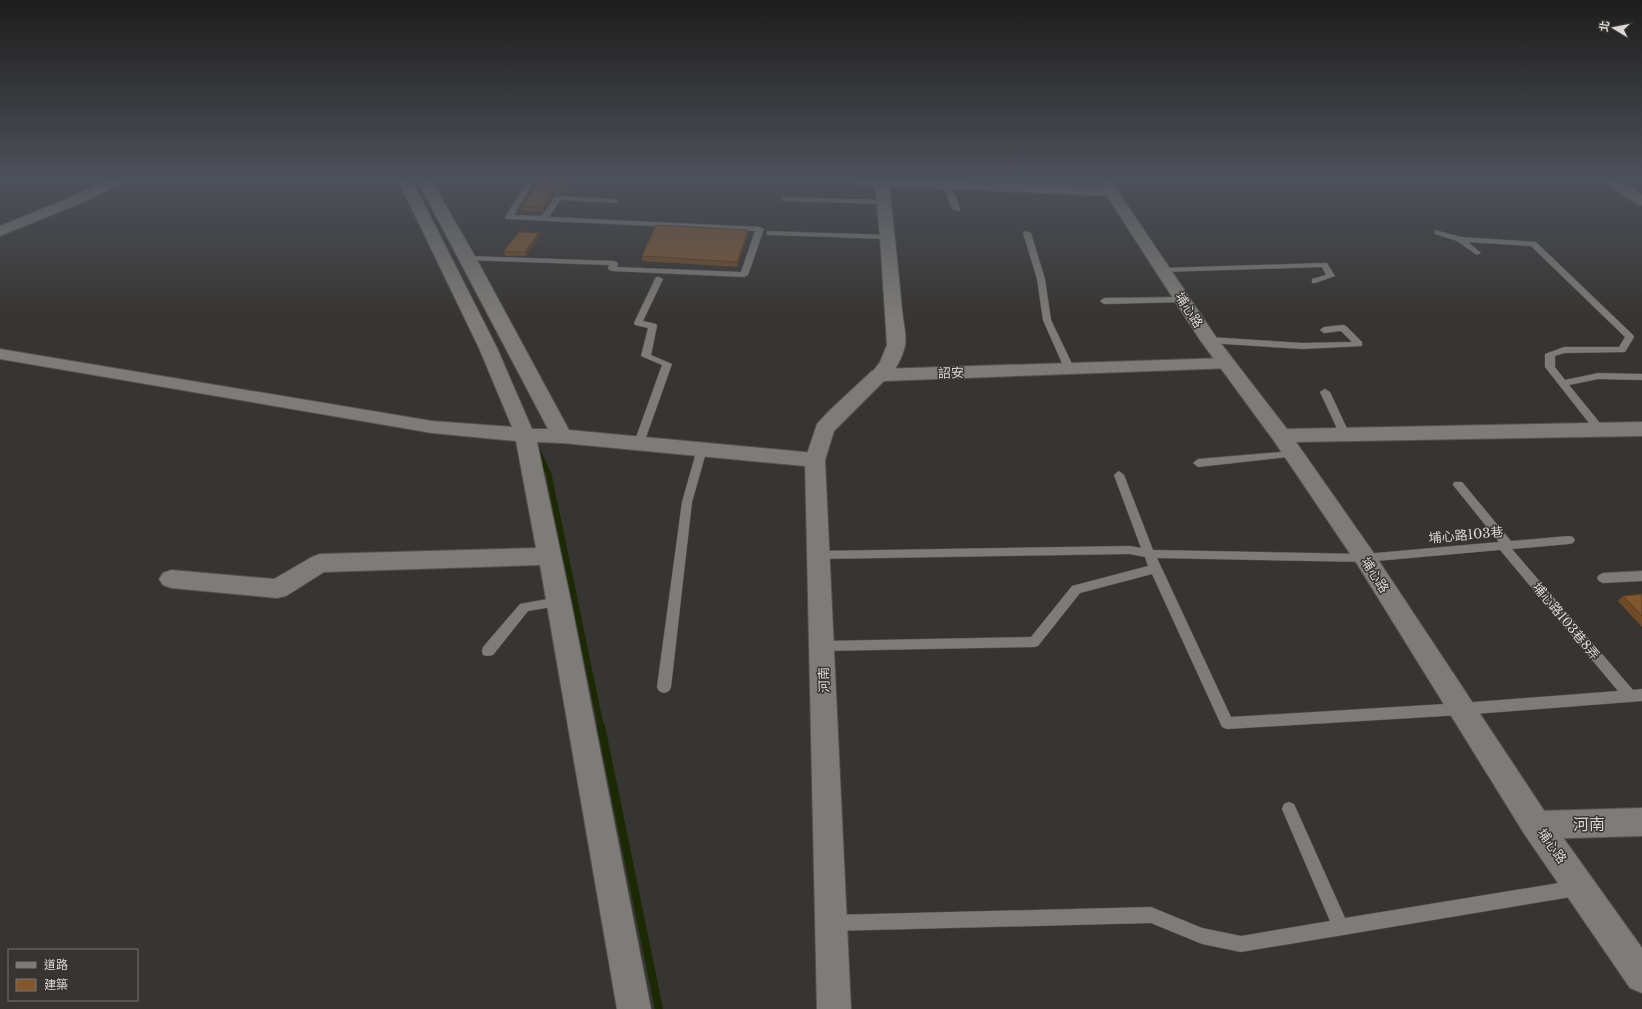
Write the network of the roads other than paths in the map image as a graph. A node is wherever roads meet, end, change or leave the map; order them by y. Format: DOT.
graph roads {
  1 [pos="14,225"];
  2 [pos="427,225"];
  3 [pos="449,225"];
  4 [pos="675,225"];
  5 [pos="887,225"];
  6 [pos="1133,225"];
  7 [pos="0,231"];
  8 [pos="1438,232"];
  9 [pos="1027,233"];
  10 [pos="770,234"];
  11 [pos="888,237"];
  12 [pos="1460,239"];
  13 [pos="1477,254"];
  14 [pos="468,258"];
  15 [pos="1163,270"];
  16 [pos="658,280"];
  17 [pos="1315,281"];
  18 [pos="1183,300"];
  19 [pos="1104,301"];
  20 [pos="1324,330"];
  21 [pos="1209,340"];
  22 [pos="0,354"];
  23 [pos="1226,364"];
  24 [pos="1070,370"];
  25 [pos="879,375"];
  26 [pos="1642,377"];
  27 [pos="1563,384"];
  28 [pos="1325,392"];
  29 [pos="1642,429"];
  30 [pos="1600,430"];
  31 [pos="1345,434"];
  32 [pos="525,435"];
  33 [pos="562,436"];
  34 [pos="639,443"];
  35 [pos="1287,445"];
  36 [pos="702,449"];
  37 [pos="815,460"];
  38 [pos="1198,463"];
  39 [pos="1119,476"];
  40 [pos="1458,485"];
  41 [pos="1569,540"];
  42 [pos="1506,546"];
  43 [pos="1148,554"];
  44 [pos="820,555"];
  45 [pos="550,556"];
  46 [pos="1365,558"];
  47 [pos="1156,568"];
  48 [pos="1642,576"];
  49 [pos="1602,578"];
  50 [pos="171,579"];
  51 [pos="559,602"];
  52 [pos="823,646"];
  53 [pos="488,651"];
  54 [pos="664,687"];
  55 [pos="1636,696"];
  56 [pos="1461,709"];
  57 [pos="1289,809"];
  58 [pos="1642,822"];
  59 [pos="1536,825"];
  60 [pos="1581,887"];
  61 [pos="831,923"];
  62 [pos="1341,927"];
  63 [pos="1642,976"];
  64 [pos="634,1009"];
  65 [pos="834,1009"];
  1 -- 7 [label="street"];
  2 -- 32 [label="street"];
  3 -- 14 [label="street"];
  4 -- 14 [label="lane"];
  5 -- 11 [label="street"];
  6 -- 15 [label="street, 埔心路"];
  8 -- 12 [label="lane"];
  9 -- 24 [label="lane"];
  10 -- 11 [label="lane"];
  11 -- 25 [label="street"];
  12 -- 13 [label="lane"];
  12 -- 27 [label="lane"];
  14 -- 33 [label="street"];
  15 -- 17 [label="lane"];
  15 -- 18 [label="street, 埔心路"];
  16 -- 34 [label="lane"];
  18 -- 19 [label="lane"];
  18 -- 21 [label="street, 埔心路"];
  20 -- 21 [label="lane"];
  21 -- 23 [label="street, 埔心路"];
  22 -- 32 [label="street"];
  23 -- 24 [label="street, 詔安"];
  23 -- 35 [label="street, 埔心路"];
  24 -- 25 [label="street, 詔安"];
  25 -- 37 [label="street, 河南"];
  26 -- 27 [label="lane"];
  27 -- 30 [label="lane"];
  28 -- 31 [label="lane"];
  29 -- 30 [label="street"];
  30 -- 31 [label="street"];
  31 -- 35 [label="street"];
  32 -- 33 [label="street"];
  32 -- 45 [label="street"];
  33 -- 34 [label="street"];
  34 -- 36 [label="street"];
  35 -- 38 [label="lane"];
  35 -- 46 [label="street, 埔心路"];
  36 -- 37 [label="street"];
  36 -- 54 [label="lane"];
  37 -- 44 [label="street, 河南"];
  39 -- 43 [label="lane"];
  40 -- 42 [label="lane, 埔心路103巷8弄"];
  41 -- 42 [label="lane, 埔心路103巷"];
  42 -- 46 [label="lane, 埔心路103巷"];
  42 -- 55 [label="lane, 埔心路103巷8弄"];
  43 -- 44 [label="lane, 埔心路103巷"];
  43 -- 46 [label="lane, 埔心路103巷"];
  43 -- 47 [label="lane"];
  44 -- 52 [label="street, 河南"];
  45 -- 50 [label="street"];
  45 -- 51 [label="street"];
  46 -- 56 [label="street, 埔心路"];
  47 -- 52 [label="lane"];
  47 -- 56 [label="lane"];
  48 -- 49 [label="lane"];
  51 -- 53 [label="lane"];
  51 -- 64 [label="street"];
  52 -- 61 [label="street, 河南"];
  55 -- 56 [label="lane"];
  56 -- 59 [label="street, 埔心路"];
  57 -- 62 [label="lane"];
  58 -- 59 [label="street, 河南"];
  59 -- 60 [label="street, 埔心路"];
  60 -- 62 [label="lane"];
  60 -- 63 [label="street, 埔心路"];
  61 -- 62 [label="lane"];
  61 -- 65 [label="street, 河南"];
}
